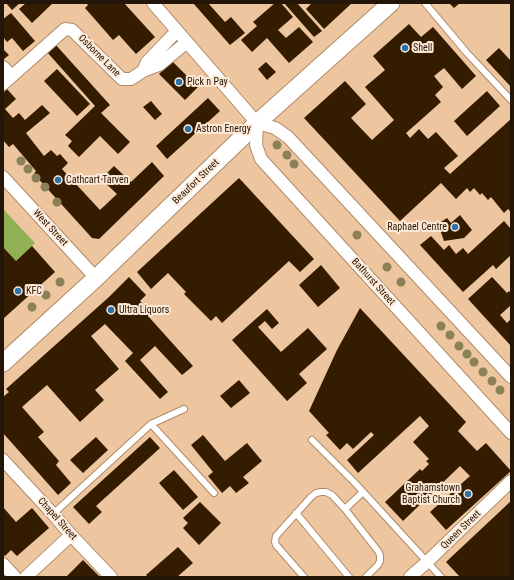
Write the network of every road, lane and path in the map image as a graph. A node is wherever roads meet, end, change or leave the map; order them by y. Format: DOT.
graph roads {
  1 [pos="153,3"];
  2 [pos="391,3"];
  3 [pos="425,3"];
  4 [pos="177,31"];
  5 [pos="187,42"];
  6 [pos="3,67"];
  7 [pos="143,71"];
  8 [pos="7,80"];
  9 [pos="511,100"];
  10 [pos="257,123"];
  11 [pos="3,177"];
  12 [pos="96,278"];
  13 [pos="3,363"];
  14 [pos="511,377"];
  15 [pos="184,409"];
  16 [pos="151,424"];
  17 [pos="510,431"];
  18 [pos="312,440"];
  19 [pos="3,460"];
  20 [pos="511,481"];
  21 [pos="363,492"];
  22 [pos="214,493"];
  23 [pos="345,509"];
  24 [pos="296,513"];
  25 [pos="53,514"];
  26 [pos="71,535"];
  27 [pos="427,562"];
  28 [pos="3,564"];
  29 [pos="15,577"];
  30 [pos="26,577"];
  31 [pos="111,577"];
  32 [pos="304,577"];
  33 [pos="349,577"];
  34 [pos="366,577"];
  35 [pos="410,577"];
  36 [pos="442,577"];
  1 -- 4 [label="street"];
  2 -- 10 [label="main road, Beaufort Street"];
  3 -- 9 [label="lane"];
  4 -- 5 [label="street"];
  4 -- 7 [label="street"];
  5 -- 7 [label="street, Osborne Lane"];
  5 -- 10 [label="street"];
  6 -- 8 [label="street"];
  7 -- 8 [label="street, Osborne Lane"];
  10 -- 12 [label="main road, Beaufort Street"];
  10 -- 14 [label="street"];
  10 -- 17 [label="street, Bathurst Street"];
  11 -- 12 [label="street, West Street"];
  12 -- 13 [label="main road, Beaufort Street"];
  15 -- 16 [label="lane"];
  16 -- 22 [label="lane"];
  16 -- 25 [label="lane"];
  18 -- 21 [label="lane"];
  19 -- 25 [label="street, Chapel Street"];
  20 -- 27 [label="street, Queen Street"];
  21 -- 23 [label="lane"];
  21 -- 27 [label="lane"];
  23 -- 24 [label="lane"];
  23 -- 34 [label="lane"];
  24 -- 32 [label="lane"];
  24 -- 33 [label="lane"];
  25 -- 26 [label="street, Chapel Street"];
  26 -- 30 [label="street"];
  26 -- 31 [label="street, Chapel Street"];
  27 -- 35 [label="street, Queen Street"];
  27 -- 36 [label="lane"];
  28 -- 29 [label="street"];
}
